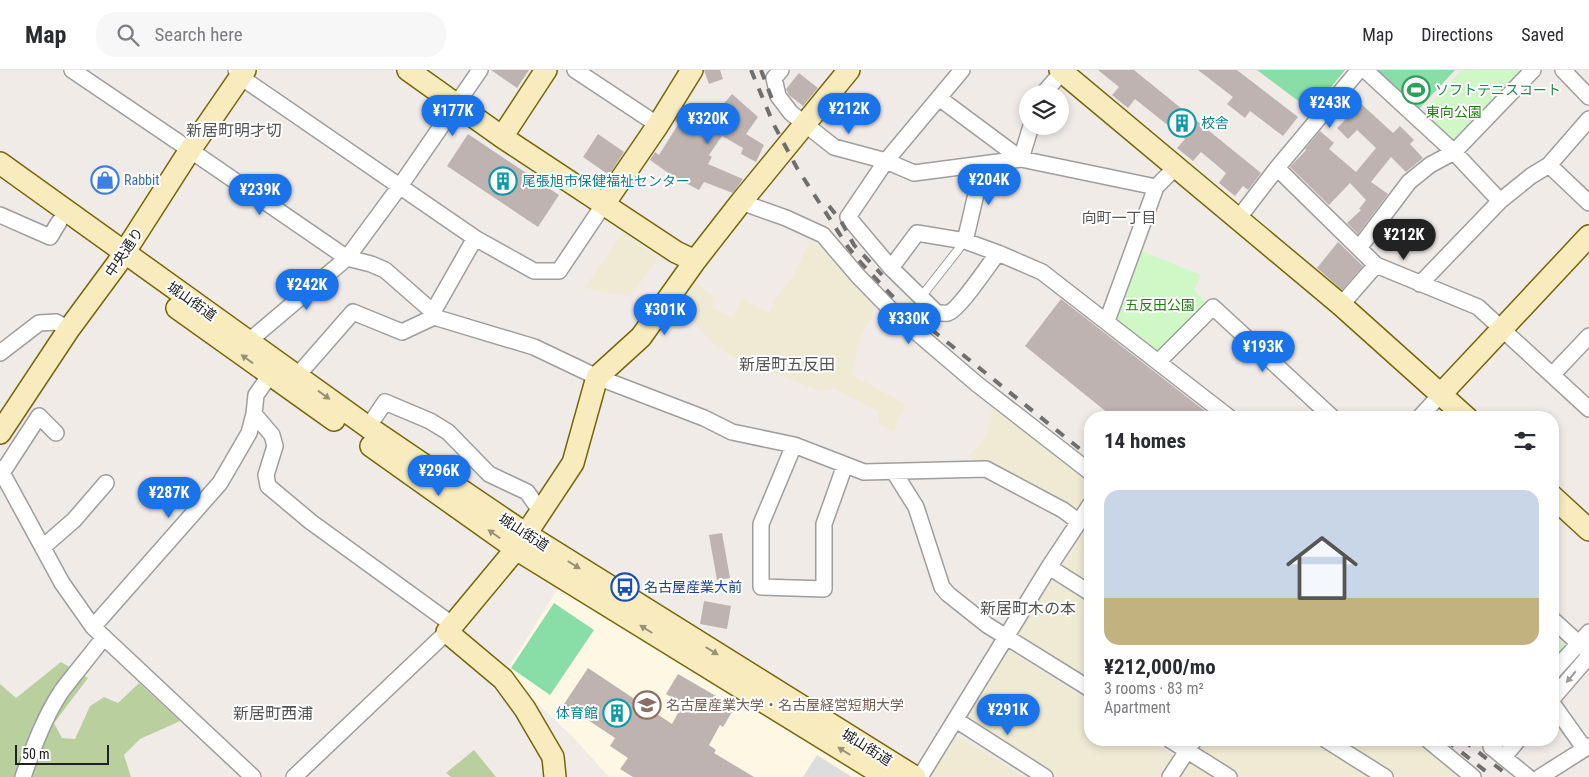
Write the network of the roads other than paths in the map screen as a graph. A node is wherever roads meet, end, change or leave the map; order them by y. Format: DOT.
graph roads {
  1 [pos="72,70"];
  2 [pos="408,70"];
  3 [pos="480,70"];
  4 [pos="546,70"];
  5 [pos="575,70"];
  6 [pos="692,70"];
  7 [pos="781,70"];
  8 [pos="849,70"];
  9 [pos="962,70"];
  10 [pos="1359,70"];
  11 [pos="1365,70"];
  12 [pos="1533,70"];
  13 [pos="1563,70"];
  14 [pos="1061,71"];
  15 [pos="241,72"];
  16 [pos="1051,85"];
  17 [pos="1589,97"];
  18 [pos="939,98"];
  19 [pos="457,105"];
  20 [pos="1589,119"];
  21 [pos="804,124"];
  22 [pos="658,125"];
  23 [pos="1028,135"];
  24 [pos="502,137"];
  25 [pos="190,150"];
  26 [pos="1454,152"];
  27 [pos="1021,159"];
  28 [pos="886,161"];
  29 [pos="0,163"];
  30 [pos="983,164"];
  31 [pos="1550,165"];
  32 [pos="1176,167"];
  33 [pos="1277,168"];
  34 [pos="0,180"];
  35 [pos="400,186"];
  36 [pos="1156,187"];
  37 [pos="1500,201"];
  38 [pos="741,202"];
  39 [pos="604,204"];
  40 [pos="1589,204"];
  41 [pos="0,215"];
  42 [pos="1237,220"];
  43 [pos="59,222"];
  44 [pos="1589,236"];
  45 [pos="475,238"];
  46 [pos="965,241"];
  47 [pos="1359,248"];
  48 [pos="998,253"];
  49 [pos="121,258"];
  50 [pos="347,258"];
  51 [pos="695,262"];
  52 [pos="1376,266"];
  53 [pos="891,268"];
  54 [pos="1420,284"];
  55 [pos="921,297"];
  56 [pos="1341,305"];
  57 [pos="434,314"];
  58 [pos="1107,321"];
  59 [pos="1502,328"];
  60 [pos="68,329"];
  61 [pos="1589,336"];
  62 [pos="249,341"];
  63 [pos="0,353"];
  64 [pos="1158,362"];
  65 [pos="270,375"];
  66 [pos="1552,375"];
  67 [pos="297,376"];
  68 [pos="597,377"];
  69 [pos="1441,394"];
  70 [pos="1589,409"];
  71 [pos="1221,411"];
  72 [pos="1325,411"];
  73 [pos="1425,411"];
  74 [pos="1459,411"];
  75 [pos="254,414"];
  76 [pos="368,427"];
  77 [pos="0,433"];
  78 [pos="56,433"];
  79 [pos="794,446"];
  80 [pos="845,465"];
  81 [pos="1084,467"];
  82 [pos="1,471"];
  83 [pos="894,472"];
  84 [pos="106,483"];
  85 [pos="1559,502"];
  86 [pos="541,512"];
  87 [pos="1084,514"];
  88 [pos="1079,522"];
  89 [pos="1589,530"];
  90 [pos="521,542"];
  91 [pos="43,547"];
  92 [pos="1049,568"];
  93 [pos="1084,589"];
  94 [pos="1559,624"];
  95 [pos="450,628"];
  96 [pos="98,632"];
  97 [pos="1007,637"];
  98 [pos="1587,646"];
  99 [pos="1559,668"];
  100 [pos="1084,685"];
  101 [pos="1559,688"];
  102 [pos="1559,712"];
  103 [pos="956,720"];
  104 [pos="1190,746"];
  105 [pos="1336,746"];
  106 [pos="1435,746"];
  107 [pos="1496,746"];
  108 [pos="1513,746"];
  109 [pos="1587,747"];
  110 [pos="1504,757"];
  111 [pos="1470,776"];
  112 [pos="23,777"];
  113 [pos="253,777"];
  114 [pos="294,777"];
  115 [pos="555,777"];
  116 [pos="886,777"];
  117 [pos="915,777"];
  118 [pos="920,777"];
  119 [pos="1045,777"];
  120 [pos="1170,777"];
  121 [pos="1229,777"];
  122 [pos="1385,777"];
  123 [pos="1528,777"];
  124 [pos="1540,777"];
  1 -- 25 [label="street"];
  2 -- 19 [label="street"];
  3 -- 19 [label="street"];
  4 -- 24 [label="street"];
  5 -- 22 [label="street"];
  6 -- 22 [label="street"];
  7 -- 21 [label="street"];
  8 -- 21 [label="street"];
  9 -- 18 [label="street"];
  10 -- 33 [label="street"];
  11 -- 26 [label="street"];
  12 -- 26 [label="street"];
  13 -- 17 [label="street"];
  14 -- 16 [label="street"];
  14 -- 32 [label="street"];
  15 -- 25 [label="street, 中央通り"];
  15 -- 35 [label="street"];
  18 -- 27 [label="street"];
  18 -- 28 [label="street"];
  19 -- 24 [label="street"];
  19 -- 35 [label="street"];
  20 -- 31 [label="street"];
  21 -- 28 [label="street"];
  21 -- 38 [label="street"];
  22 -- 39 [label="street"];
  23 -- 27 [label="street"];
  24 -- 39 [label="street"];
  25 -- 49 [label="street, 中央通り"];
  25 -- 50 [label="street"];
  26 -- 37 [label="street"];
  26 -- 47 [label="street"];
  27 -- 30 [label="street"];
  27 -- 36 [label="street"];
  28 -- 30 [label="street"];
  28 -- 53 [label="street"];
  29 -- 49 [label="street, 城山街道"];
  30 -- 46 [label="street"];
  31 -- 37 [label="street"];
  31 -- 40 [label="street"];
  32 -- 36 [label="street"];
  32 -- 42 [label="street"];
  33 -- 42 [label="street"];
  33 -- 47 [label="street"];
  34 -- 43 [label="street, 城山街道"];
  35 -- 45 [label="street"];
  35 -- 50 [label="street"];
  36 -- 58 [label="street"];
  37 -- 54 [label="street"];
  38 -- 51 [label="street"];
  38 -- 81 [label="street"];
  39 -- 45 [label="street"];
  39 -- 51 [label="street"];
  41 -- 43 [label="street"];
  42 -- 56 [label="street"];
  43 -- 49 [label="street, 城山街道"];
  44 -- 59 [label="street"];
  45 -- 57 [label="street"];
  46 -- 48 [label="street"];
  46 -- 53 [label="street"];
  46 -- 55 [label="lane"];
  47 -- 52 [label="street"];
  48 -- 55 [label="street"];
  48 -- 58 [label="street"];
  49 -- 60 [label="street, 中央通り"];
  49 -- 62 [label="street, 城山街道"];
  65 -- 49 [label="street, 城山街道, one-way"];
  50 -- 57 [label="street"];
  50 -- 62 [label="street"];
  51 -- 68 [label="street"];
  52 -- 54 [label="street"];
  52 -- 56 [label="street"];
  53 -- 55 [label="street"];
  54 -- 59 [label="street"];
  56 -- 69 [label="street"];
  57 -- 67 [label="street"];
  57 -- 68 [label="street"];
  58 -- 64 [label="street"];
  59 -- 66 [label="street"];
  59 -- 69 [label="street"];
  60 -- 63 [label="street"];
  60 -- 77 [label="street, 中央通り"];
  61 -- 66 [label="street"];
  62 -- 67 [label="street, 城山街道"];
  64 -- 71 [label="street"];
  64 -- 72 [label="street"];
  65 -- 75 [label="street"];
  90 -- 65 [label="street, 城山街道, one-way"];
  66 -- 70 [label="street"];
  67 -- 76 [label="street, 城山街道, one-way"];
  68 -- 79 [label="street"];
  68 -- 86 [label="street"];
  69 -- 73 [label="street"];
  69 -- 74 [label="street"];
  75 -- 95 [label="street"];
  75 -- 96 [label="street"];
  76 -- 86 [label="street"];
  76 -- 90 [label="street, 城山街道"];
  78 -- 82 [label="street"];
  79 -- 80 [label="street"];
  79 -- 80 [label="street"];
  80 -- 83 [label="street"];
  82 -- 91 [label="street"];
  83 -- 88 [label="street"];
  83 -- 97 [label="street"];
  84 -- 91 [label="street"];
  85 -- 89 [label="street"];
  86 -- 90 [label="street"];
  87 -- 88 [label="street"];
  88 -- 92 [label="street"];
  90 -- 95 [label="street"];
  116 -- 90 [label="street, 城山街道, one-way"];
  90 -- 117 [label="street, 城山街道, one-way"];
  91 -- 96 [label="street"];
  92 -- 93 [label="street"];
  92 -- 97 [label="street"];
  94 -- 98 [label="street"];
  95 -- 114 [label="street"];
  95 -- 115 [label="street"];
  96 -- 112 [label="street"];
  96 -- 113 [label="street"];
  97 -- 100 [label="street"];
  97 -- 103 [label="street"];
  98 -- 99 [label="street"];
  98 -- 101 [label="street, one-way"];
  102 -- 109 [label="street"];
  103 -- 118 [label="street"];
  103 -- 119 [label="street"];
  104 -- 120 [label="street"];
  104 -- 121 [label="street"];
  105 -- 122 [label="street"];
  106 -- 111 [label="street"];
  107 -- 110 [label="street"];
  108 -- 110 [label="street"];
  109 -- 124 [label="street"];
  110 -- 123 [label="street"];
}
